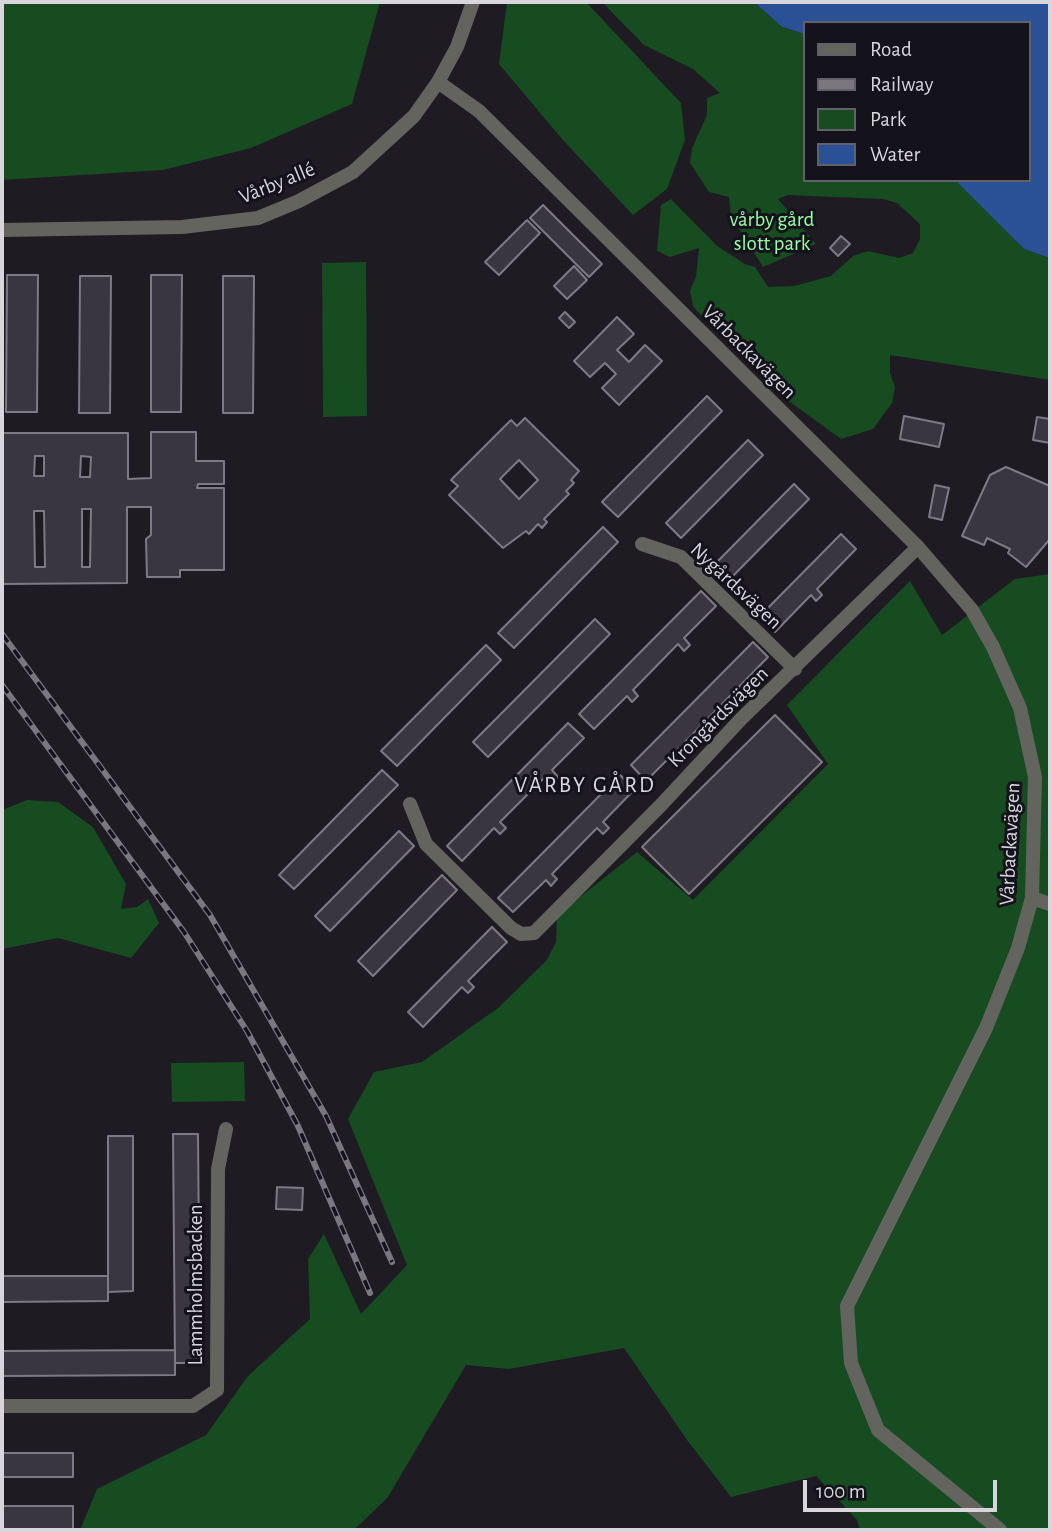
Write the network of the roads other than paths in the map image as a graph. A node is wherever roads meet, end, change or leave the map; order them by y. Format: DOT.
graph roads {
  1 [pos="473,2"];
  2 [pos="438,82"];
  3 [pos="2,230"];
  4 [pos="642,544"];
  5 [pos="918,547"];
  6 [pos="794,669"];
  7 [pos="410,804"];
  8 [pos="1032,898"];
  9 [pos="1050,904"];
  10 [pos="226,1129"];
  11 [pos="2,1406"];
  12 [pos="1000,1530"];
  1 -- 2 [label="street, Vårby allé"];
  2 -- 3 [label="street, Vårby allé"];
  2 -- 5 [label="street, Vårbackavägen"];
  4 -- 6 [label="street, Nygårdsvägen"];
  5 -- 6 [label="street, Krongårdsvägen"];
  5 -- 8 [label="street, Vårbackavägen"];
  6 -- 7 [label="street, Krongårdsvägen"];
  8 -- 9 [label="street"];
  8 -- 12 [label="street, Vårbackavägen"];
  10 -- 11 [label="street, Lammholmsbacken"];
}
